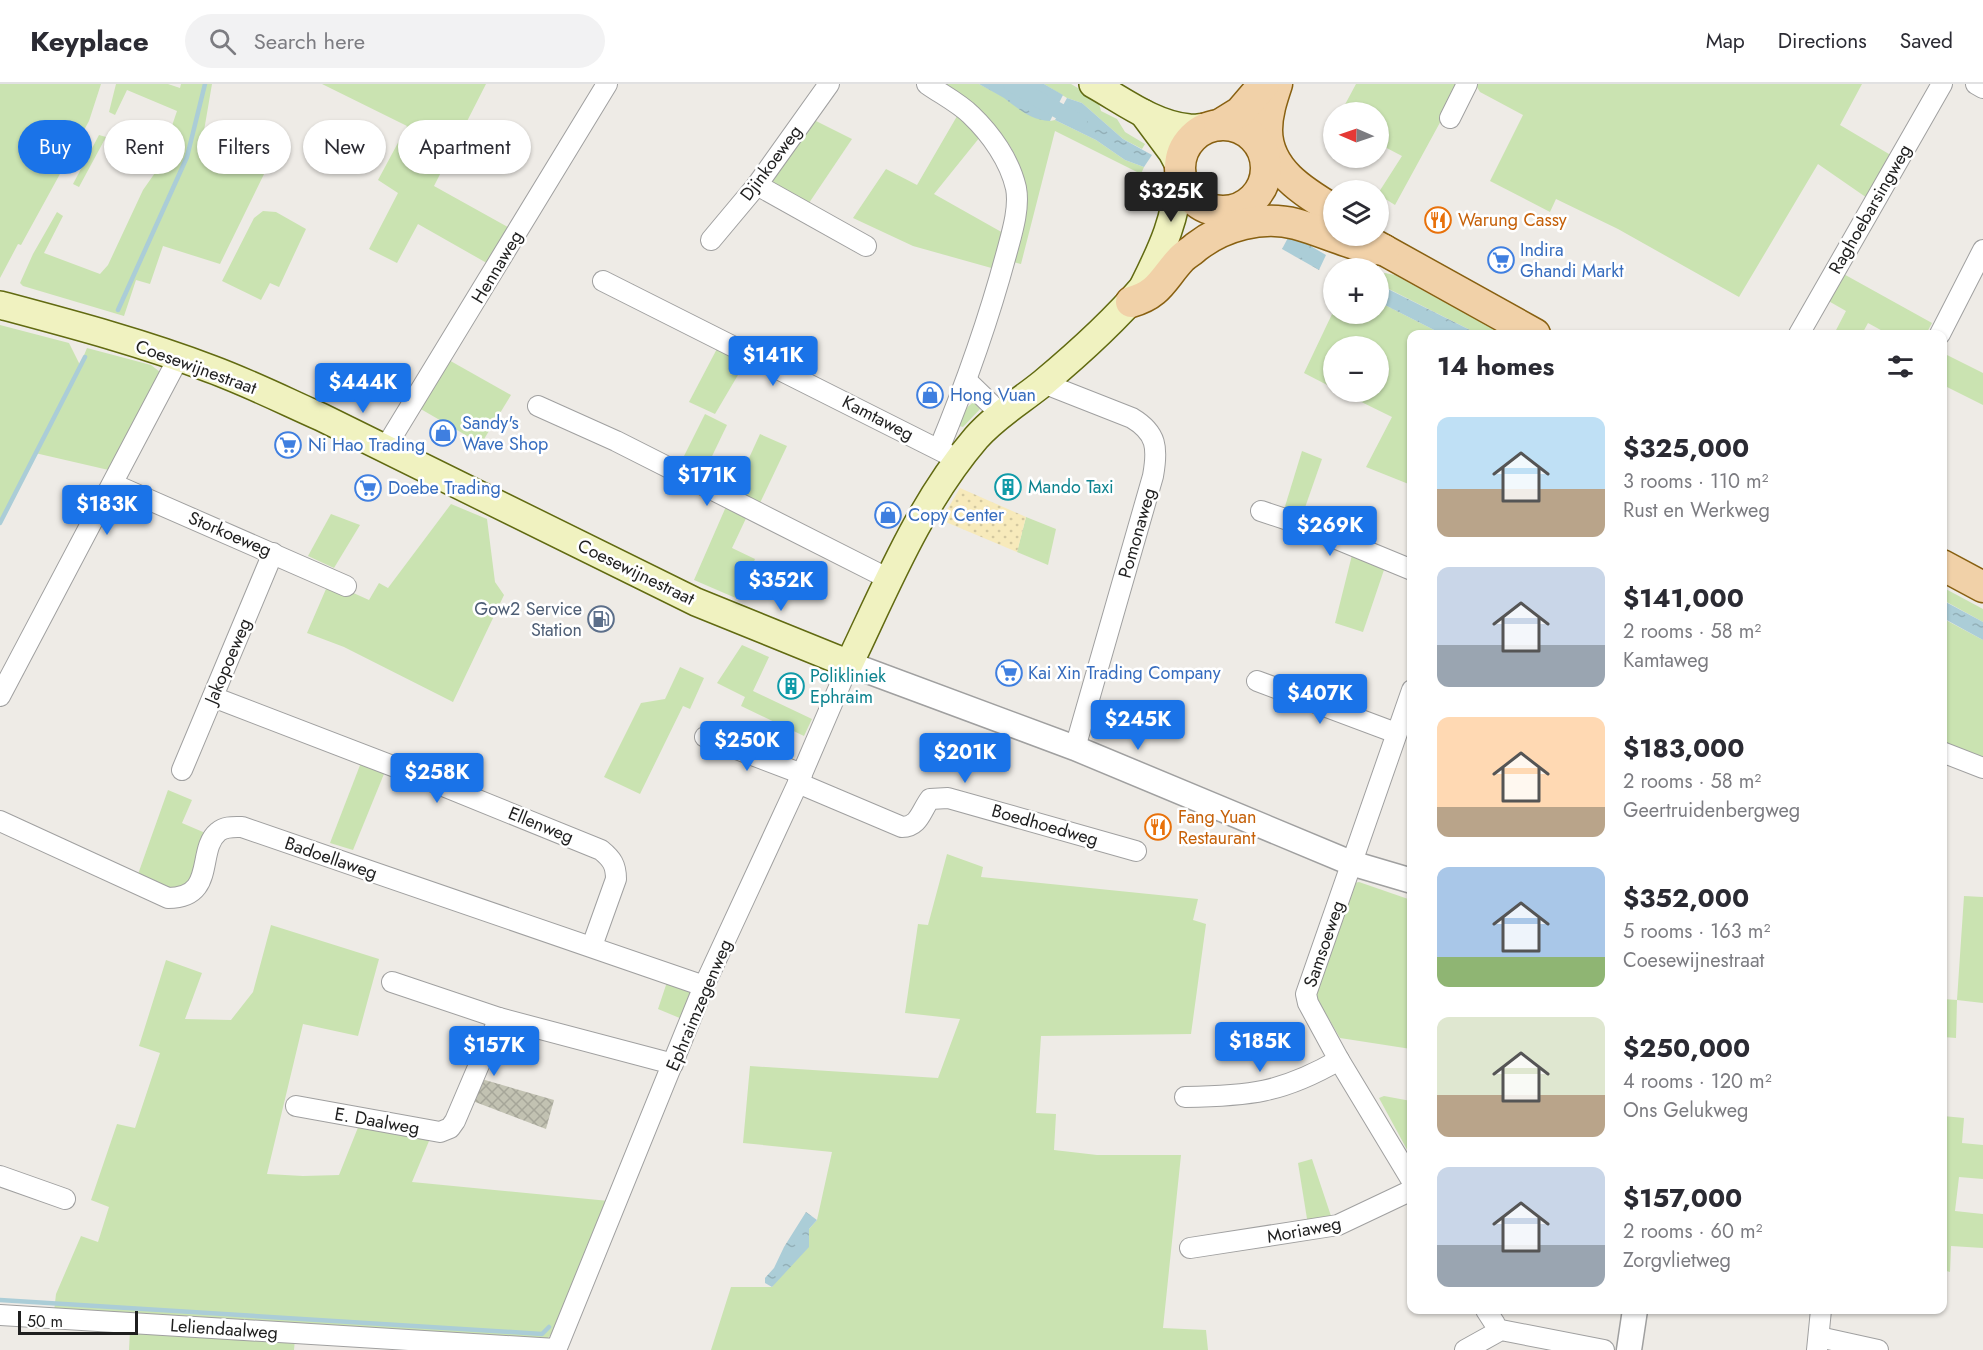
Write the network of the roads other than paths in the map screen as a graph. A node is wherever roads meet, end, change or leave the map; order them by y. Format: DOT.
graph roads {
  1 [pos="607,84"];
  2 [pos="829,84"];
  3 [pos="927,84"];
  4 [pos="1093,84"];
  5 [pos="1266,84"];
  6 [pos="1277,84"];
  7 [pos="1467,84"];
  8 [pos="1942,84"];
  9 [pos="1976,84"];
  10 [pos="1983,88"];
  11 [pos="1142,112"];
  12 [pos="1450,118"];
  13 [pos="1213,126"];
  14 [pos="1258,142"];
  15 [pos="1180,171"];
  16 [pos="1267,173"];
  17 [pos="757,185"];
  18 [pos="1239,208"];
  19 [pos="1323,209"];
  20 [pos="1323,211"];
  21 [pos="1323,215"];
  22 [pos="1323,234"];
  23 [pos="711,240"];
  24 [pos="866,246"];
  25 [pos="1377,246"];
  26 [pos="1983,250"];
  27 [pos="603,280"];
  28 [pos="1138,293"];
  29 [pos="0,306"];
  30 [pos="1528,330"];
  31 [pos="1800,330"];
  32 [pos="1942,330"];
  33 [pos="179,357"];
  34 [pos="967,381"];
  35 [pos="1043,383"];
  36 [pos="538,406"];
  37 [pos="1001,414"];
  38 [pos="384,450"];
  39 [pos="949,455"];
  40 [pos="113,484"];
  41 [pos="1261,510"];
  42 [pos="273,553"];
  43 [pos="1407,568"];
  44 [pos="1947,568"];
  45 [pos="889,579"];
  46 [pos="346,586"];
  47 [pos="1983,587"];
  48 [pos="849,664"];
  49 [pos="1257,681"];
  50 [pos="0,696"];
  51 [pos="213,697"];
  52 [pos="1407,704"];
  53 [pos="1396,734"];
  54 [pos="705,737"];
  55 [pos="1075,748"];
  56 [pos="1947,754"];
  57 [pos="1983,768"];
  58 [pos="182,770"];
  59 [pos="800,779"];
  60 [pos="0,821"];
  61 [pos="1136,851"];
  62 [pos="1351,863"];
  63 [pos="1407,880"];
  64 [pos="592,946"];
  65 [pos="392,982"];
  66 [pos="704,986"];
  67 [pos="499,1018"];
  68 [pos="1339,1060"];
  69 [pos="673,1064"];
  70 [pos="1185,1097"];
  71 [pos="296,1106"];
  72 [pos="1407,1173"];
  73 [pos="0,1176"];
  74 [pos="1407,1192"];
  75 [pos="65,1199"];
  76 [pos="1190,1248"];
  77 [pos="1634,1314"];
  78 [pos="1821,1314"];
  79 [pos="0,1315"];
  80 [pos="1818,1343"];
  81 [pos="556,1350"];
  82 [pos="1465,1350"];
  83 [pos="1604,1350"];
  84 [pos="1629,1350"];
  85 [pos="1878,1350"];
  1 -- 38 [label="street, Hennaweg"];
  2 -- 17 [label="street, Djinkoeweg"];
  3 -- 34 [label="street"];
  4 -- 11 [label="main road"];
  5 -- 13 [label="main road"];
  5 -- 14 [label="main road"];
  6 -- 19 [label="main road"];
  7 -- 12 [label="street"];
  8 -- 31 [label="street, Raghoebarsingweg"];
  9 -- 10 [label="street"];
  11 -- 13 [label="main road"];
  11 -- 15 [label="main road"];
  13 -- 14 [label="main road"];
  13 -- 15 [label="main road"];
  14 -- 16 [label="main road"];
  15 -- 18 [label="main road"];
  15 -- 28 [label="main road"];
  16 -- 18 [label="main road"];
  16 -- 20 [label="main road"];
  17 -- 23 [label="street, Djinkoeweg"];
  17 -- 24 [label="street"];
  18 -- 21 [label="main road"];
  18 -- 28 [label="main road"];
  22 -- 28 [label="main road"];
  25 -- 30 [label="main road"];
  26 -- 32 [label="street"];
  27 -- 39 [label="street, Kamtaweg"];
  28 -- 35 [label="main road"];
  29 -- 33 [label="main road, Coesewijnestraat"];
  33 -- 38 [label="main road, Coesewijnestraat"];
  33 -- 40 [label="street"];
  34 -- 37 [label="street"];
  34 -- 39 [label="street"];
  35 -- 37 [label="main road"];
  35 -- 55 [label="street, Pomonaweg"];
  36 -- 45 [label="street"];
  37 -- 39 [label="main road"];
  38 -- 48 [label="main road, Coesewijnestraat"];
  39 -- 45 [label="main road"];
  40 -- 42 [label="street, Storkoeweg"];
  40 -- 50 [label="street"];
  41 -- 43 [label="street"];
  42 -- 46 [label="street, Storkoeweg"];
  42 -- 51 [label="street, Jakopoeweg"];
  44 -- 47 [label="main road"];
  45 -- 48 [label="main road"];
  48 -- 55 [label="street, Coesewijnestraat"];
  48 -- 59 [label="street, Ephraimzegenweg"];
  49 -- 53 [label="street"];
  51 -- 58 [label="street, Jakopoeweg"];
  51 -- 64 [label="street, Ellenweg"];
  52 -- 53 [label="street, Samsoeweg"];
  53 -- 62 [label="street, Samsoeweg"];
  54 -- 59 [label="street"];
  55 -- 62 [label="street, Coesewijnestraat"];
  56 -- 57 [label="street"];
  59 -- 61 [label="street, Boedhoedweg"];
  59 -- 66 [label="street, Ephraimzegenweg"];
  60 -- 64 [label="street, Badoellaweg"];
  62 -- 63 [label="street, Coesewijnestraat"];
  62 -- 68 [label="street, Samsoeweg"];
  64 -- 66 [label="street, Badoellaweg"];
  65 -- 67 [label="street"];
  66 -- 69 [label="street, Ephraimzegenweg"];
  67 -- 69 [label="street"];
  67 -- 71 [label="street, E. Daalweg"];
  68 -- 70 [label="street"];
  68 -- 72 [label="street, Samsoeweg"];
  69 -- 81 [label="street, Ephraimzegenweg"];
  73 -- 75 [label="street"];
  74 -- 76 [label="street, Moriaweg"];
  77 -- 84 [label="street"];
  78 -- 80 [label="street"];
  79 -- 81 [label="street, Leliendaalweg"];
  80 -- 85 [label="street"];
  82 -- 83 [label="street"];
}
